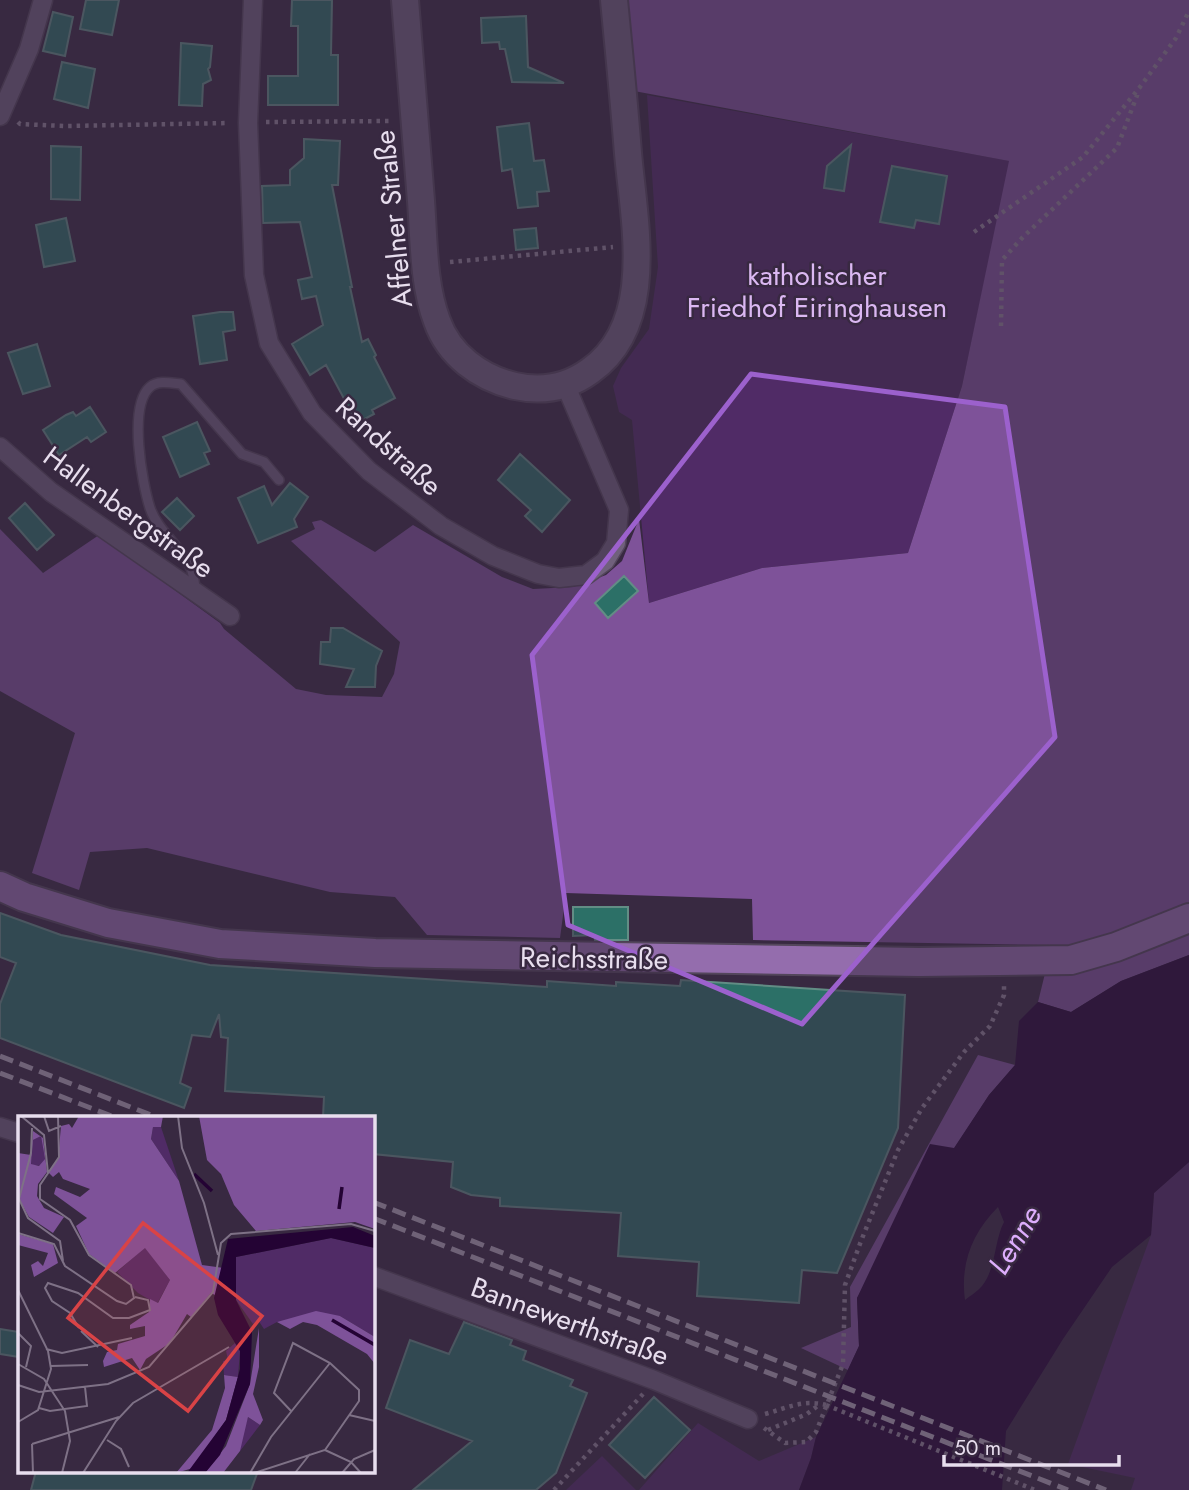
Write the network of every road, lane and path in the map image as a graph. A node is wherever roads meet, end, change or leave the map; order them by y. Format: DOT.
graph roads {
  1 [pos="43,0"];
  2 [pos="253,0"];
  3 [pos="405,0"];
  4 [pos="614,0"];
  5 [pos="1189,10"];
  6 [pos="1140,87"];
  7 [pos="2,111"];
  8 [pos="414,120"];
  9 [pos="248,122"];
  10 [pos="974,232"];
  11 [pos="636,246"];
  12 [pos="450,262"];
  13 [pos="1002,327"];
  14 [pos="565,384"];
  15 [pos="0,447"];
  16 [pos="279,480"];
  17 [pos="197,594"];
  18 [pos="230,616"];
  19 [pos="0,886"];
  20 [pos="1189,918"];
  21 [pos="1004,961"];
  22 [pos="0,1126"];
  23 [pos="18,1133"];
  24 [pos="374,1276"];
  25 [pos="654,1380"];
  26 [pos="823,1405"];
  27 [pos="748,1419"];
  28 [pos="554,1490"];
  29 [pos="1035,1490"];
  1 -- 7 [label="street"];
  2 -- 9 [label="street, Randstraße"];
  3 -- 8 [label="main road, Affelner Straße"];
  4 -- 11 [label="main road, Affelner Straße"];
  5 -- 6 [label="path"];
  6 -- 10 [label="path"];
  6 -- 13 [label="path"];
  7 -- 9 [label="path"];
  8 -- 9 [label="path"];
  8 -- 14 [label="main road, Affelner Straße"];
  9 -- 14 [label="street, Randstraße"];
  11 -- 12 [label="path"];
  11 -- 14 [label="main road, Affelner Straße"];
  15 -- 17 [label="street, Hallenbergstraße"];
  16 -- 17 [label="lane"];
  17 -- 18 [label="street, Hallenbergstraße"];
  19 -- 21 [label="main road, Reichsstraße"];
  20 -- 21 [label="main road, Reichsstraße"];
  21 -- 26 [label="path"];
  22 -- 23 [label="street"];
  24 -- 25 [label="street, Bannewerthstraße"];
  25 -- 27 [label="street, Bannewerthstraße"];
  25 -- 28 [label="path"];
  26 -- 27 [label="path"];
  26 -- 29 [label="path, bridge"];
}
